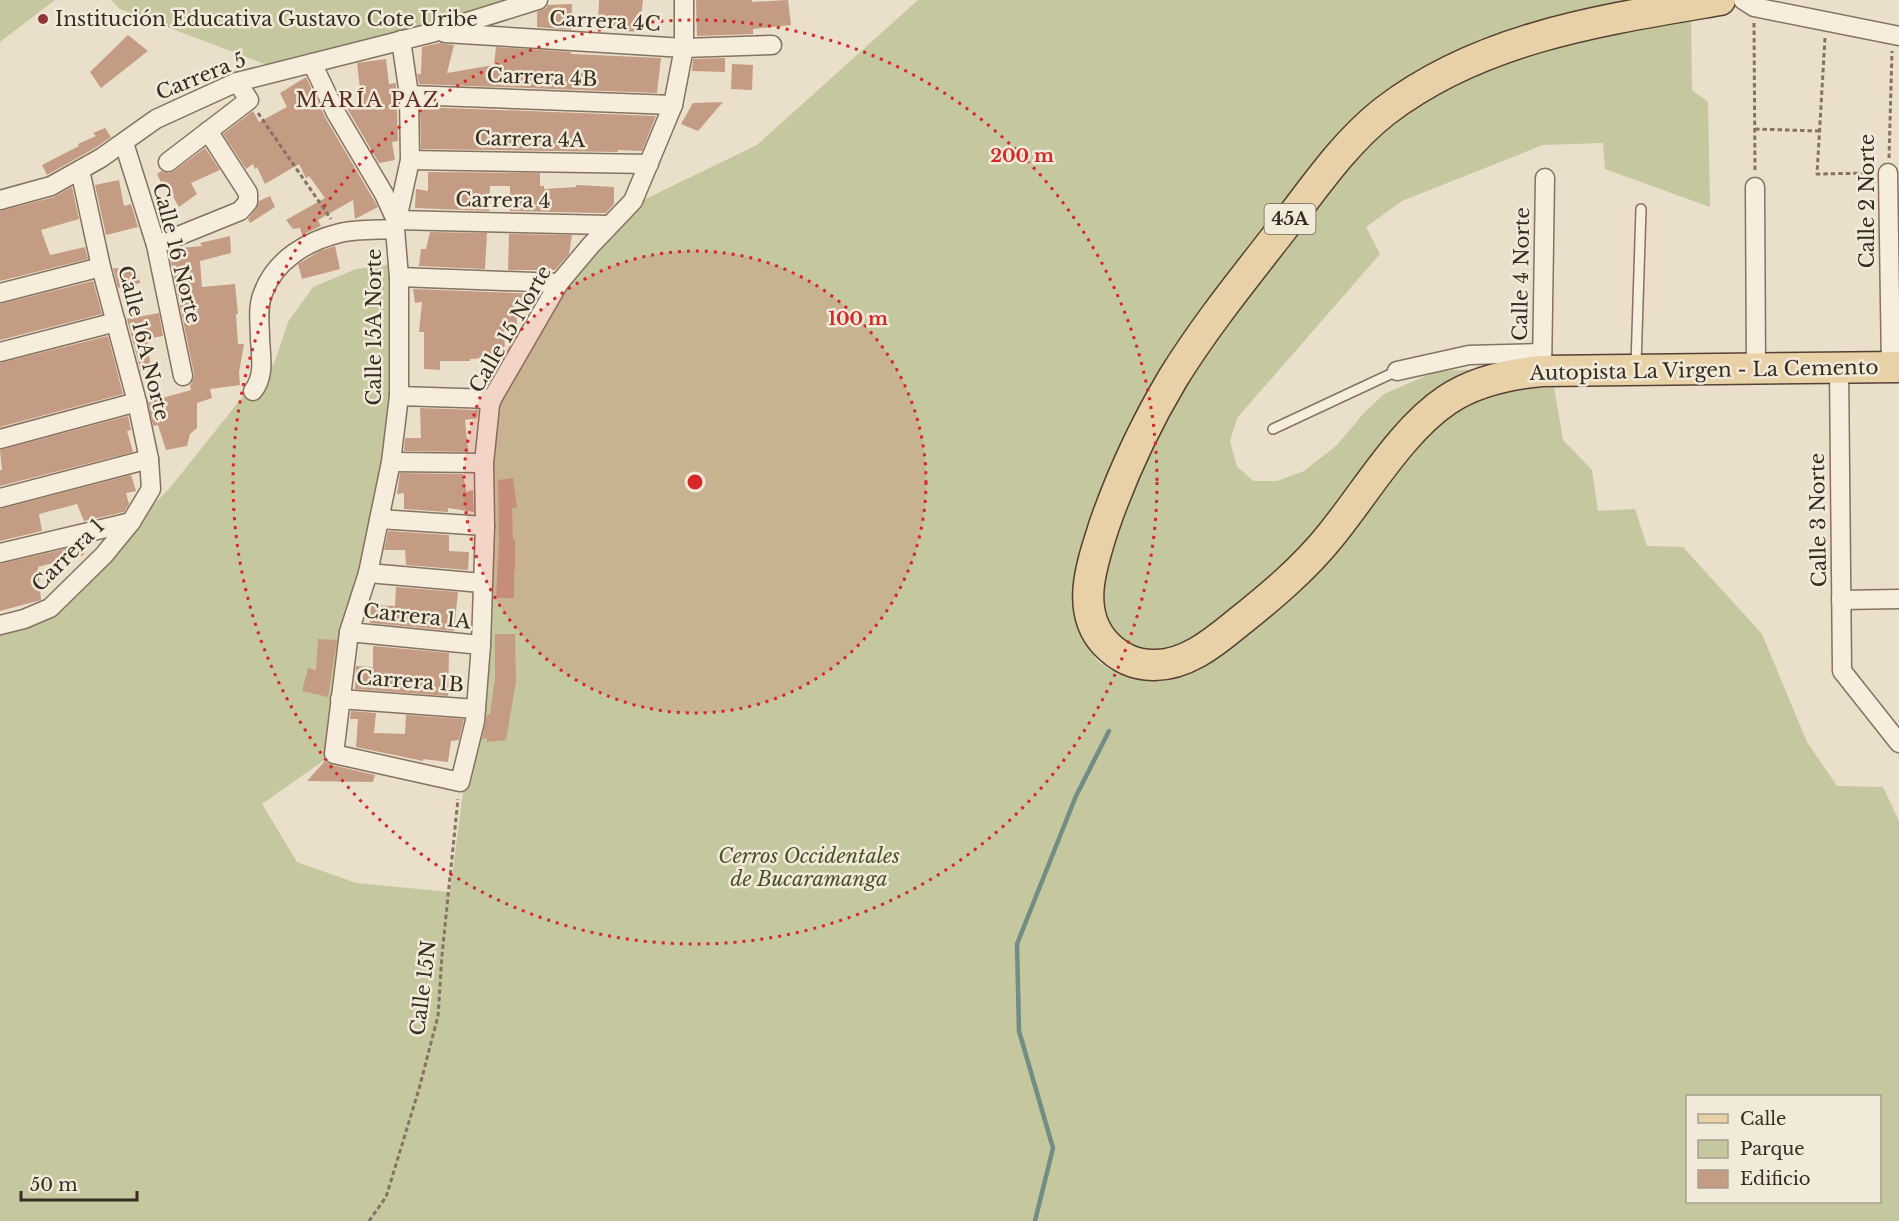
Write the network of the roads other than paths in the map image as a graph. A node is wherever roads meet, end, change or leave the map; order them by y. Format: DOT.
graph roads {
  1 [pos="538,0"];
  2 [pos="684,0"];
  3 [pos="1720,0"];
  4 [pos="1748,3"];
  5 [pos="435,32"];
  6 [pos="1896,36"];
  7 [pos="401,40"];
  8 [pos="772,45"];
  9 [pos="684,48"];
  10 [pos="312,63"];
  11 [pos="237,82"];
  12 [pos="409,95"];
  13 [pos="673,105"];
  14 [pos="208,131"];
  15 [pos="124,143"];
  16 [pos="410,160"];
  17 [pos="168,162"];
  18 [pos="649,164"];
  19 [pos="80,170"];
  20 [pos="1888,173"];
  21 [pos="1545,178"];
  22 [pos="1755,187"];
  23 [pos="0,200"];
  24 [pos="1641,209"];
  25 [pos="395,225"];
  26 [pos="609,225"];
  27 [pos="156,245"];
  28 [pos="101,267"];
  29 [pos="399,277"];
  30 [pos="559,283"];
  31 [pos="0,293"];
  32 [pos="116,322"];
  33 [pos="0,352"];
  34 [pos="1542,362"];
  35 [pos="1895,367"];
  36 [pos="1839,368"];
  37 [pos="1756,369"];
  38 [pos="1636,370"];
  39 [pos="1397,371"];
  40 [pos="183,376"];
  41 [pos="253,391"];
  42 [pos="399,396"];
  43 [pos="492,399"];
  44 [pos="137,402"];
  45 [pos="1273,429"];
  46 [pos="0,439"];
  47 [pos="148,459"];
  48 [pos="391,462"];
  49 [pos="484,463"];
  50 [pos="0,498"];
  51 [pos="380,519"];
  52 [pos="131,522"];
  53 [pos="485,526"];
  54 [pos="0,553"];
  55 [pos="368,573"];
  56 [pos="482,583"];
  57 [pos="1899,599"];
  58 [pos="1841,600"];
  59 [pos="0,625"];
  60 [pos="349,632"];
  61 [pos="481,645"];
  62 [pos="340,699"];
  63 [pos="476,709"];
  64 [pos="1899,743"];
  65 [pos="460,783"];
  1 -- 5 [label="street, Carrera 5"];
  2 -- 9 [label="street, Calle 15 Norte"];
  3 -- 34 [label="main road, Autopista La Virgen - La Cemento / 45A"];
  4 -- 6 [label="street"];
  5 -- 7 [label="street, Carrera 5"];
  5 -- 9 [label="street, Carrera 4C"];
  7 -- 10 [label="street, Carrera 5"];
  7 -- 12 [label="street, Calle 15A Norte"];
  8 -- 9 [label="street, Carrera 4C"];
  9 -- 13 [label="street, Calle 15 Norte"];
  10 -- 11 [label="street, Carrera 5"];
  10 -- 25 [label="street"];
  11 -- 14 [label="street"];
  11 -- 15 [label="street, Carrera 5"];
  12 -- 13 [label="street, Carrera 4B"];
  12 -- 16 [label="street, Calle 15A Norte"];
  13 -- 18 [label="street, Calle 15 Norte"];
  14 -- 17 [label="street"];
  14 -- 27 [label="street"];
  15 -- 19 [label="street, Carrera 5"];
  15 -- 27 [label="street, Calle 16 Norte"];
  16 -- 18 [label="street, Carrera 4A"];
  16 -- 25 [label="street, Calle 15A Norte"];
  18 -- 26 [label="street, Calle 15 Norte"];
  19 -- 23 [label="street, Carrera 5"];
  19 -- 28 [label="street, Calle 16A Norte"];
  20 -- 35 [label="street, Calle 2 Norte"];
  21 -- 34 [label="street, Calle 4 Norte"];
  22 -- 37 [label="street"];
  24 -- 38 [label="lane"];
  25 -- 26 [label="street, Carrera 4"];
  25 -- 29 [label="street, Calle 15A Norte"];
  25 -- 41 [label="street, Carrera 4"];
  26 -- 30 [label="street, Calle 15 Norte"];
  27 -- 40 [label="street, Calle 16 Norte"];
  28 -- 31 [label="street"];
  28 -- 32 [label="street, Calle 16A Norte"];
  29 -- 30 [label="street"];
  29 -- 42 [label="street, Calle 15A Norte"];
  30 -- 43 [label="street, Calle 15 Norte"];
  32 -- 33 [label="street"];
  32 -- 44 [label="street, Calle 16A Norte"];
  34 -- 38 [label="main road, Autopista La Virgen - La Cemento / 45A"];
  34 -- 39 [label="street"];
  35 -- 36 [label="main road, Autopista La Virgen - La Cemento / 45A"];
  36 -- 37 [label="main road, Autopista La Virgen - La Cemento / 45A"];
  36 -- 58 [label="street, Calle 3 Norte"];
  37 -- 38 [label="main road, Autopista La Virgen - La Cemento / 45A"];
  39 -- 45 [label="lane"];
  42 -- 43 [label="street"];
  42 -- 48 [label="street, Calle 15A Norte"];
  43 -- 49 [label="street, Calle 15 Norte"];
  44 -- 46 [label="street"];
  44 -- 47 [label="street, Calle 16A Norte"];
  47 -- 50 [label="street"];
  47 -- 52 [label="street, Calle 16A Norte"];
  48 -- 49 [label="street"];
  48 -- 51 [label="street, Calle 15A Norte"];
  49 -- 53 [label="street, Calle 15 Norte"];
  51 -- 53 [label="street"];
  51 -- 55 [label="street, Calle 15A Norte"];
  52 -- 54 [label="street"];
  52 -- 59 [label="street, Carrera 1"];
  53 -- 56 [label="street, Calle 15 Norte"];
  55 -- 56 [label="street"];
  55 -- 60 [label="street, Calle 15A Norte"];
  56 -- 61 [label="street, Calle 15 Norte"];
  57 -- 58 [label="street"];
  58 -- 64 [label="street, Calle 3 Norte"];
  60 -- 61 [label="street, Carrera 1A"];
  60 -- 62 [label="street, Calle 15A Norte"];
  61 -- 63 [label="street, Calle 15 Norte"];
  62 -- 63 [label="street, Carrera 1B"];
  62 -- 65 [label="street, Calle 15A Norte"];
  63 -- 65 [label="street, Calle 15 Norte"];
}
